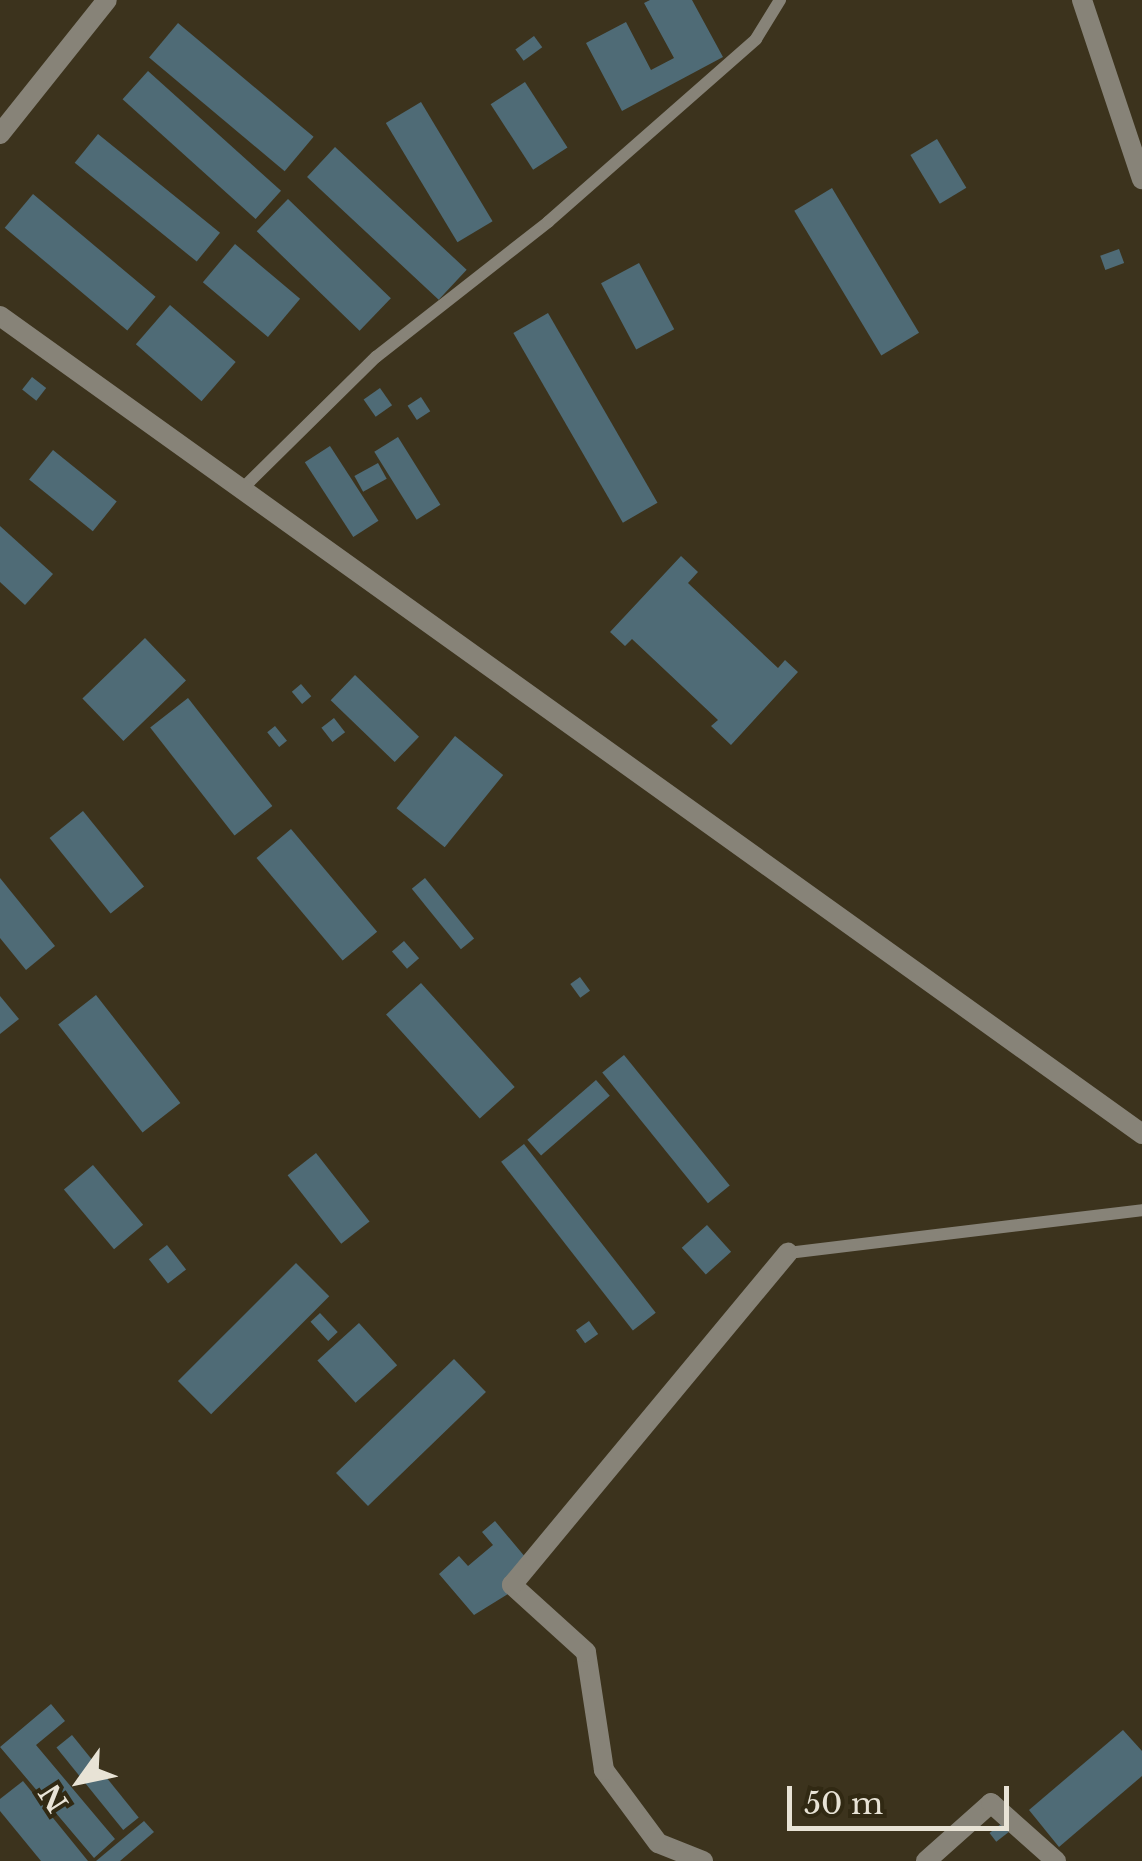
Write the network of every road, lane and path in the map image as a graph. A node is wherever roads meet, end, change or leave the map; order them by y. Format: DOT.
graph roads {
  1 [pos="107,0"];
  2 [pos="780,0"];
  3 [pos="1082,0"];
  4 [pos="0,134"];
  5 [pos="1142,178"];
  6 [pos="0,316"];
  7 [pos="242,490"];
  8 [pos="1142,1134"];
  9 [pos="1142,1210"];
  10 [pos="788,1253"];
  11 [pos="704,1861"];
  12 [pos="926,1861"];
  13 [pos="1056,1861"];
  1 -- 4 [label="street"];
  2 -- 7 [label="lane"];
  3 -- 5 [label="street"];
  6 -- 7 [label="street"];
  7 -- 8 [label="street"];
  9 -- 10 [label="lane"];
  10 -- 11 [label="street"];
  12 -- 13 [label="street"];
}
